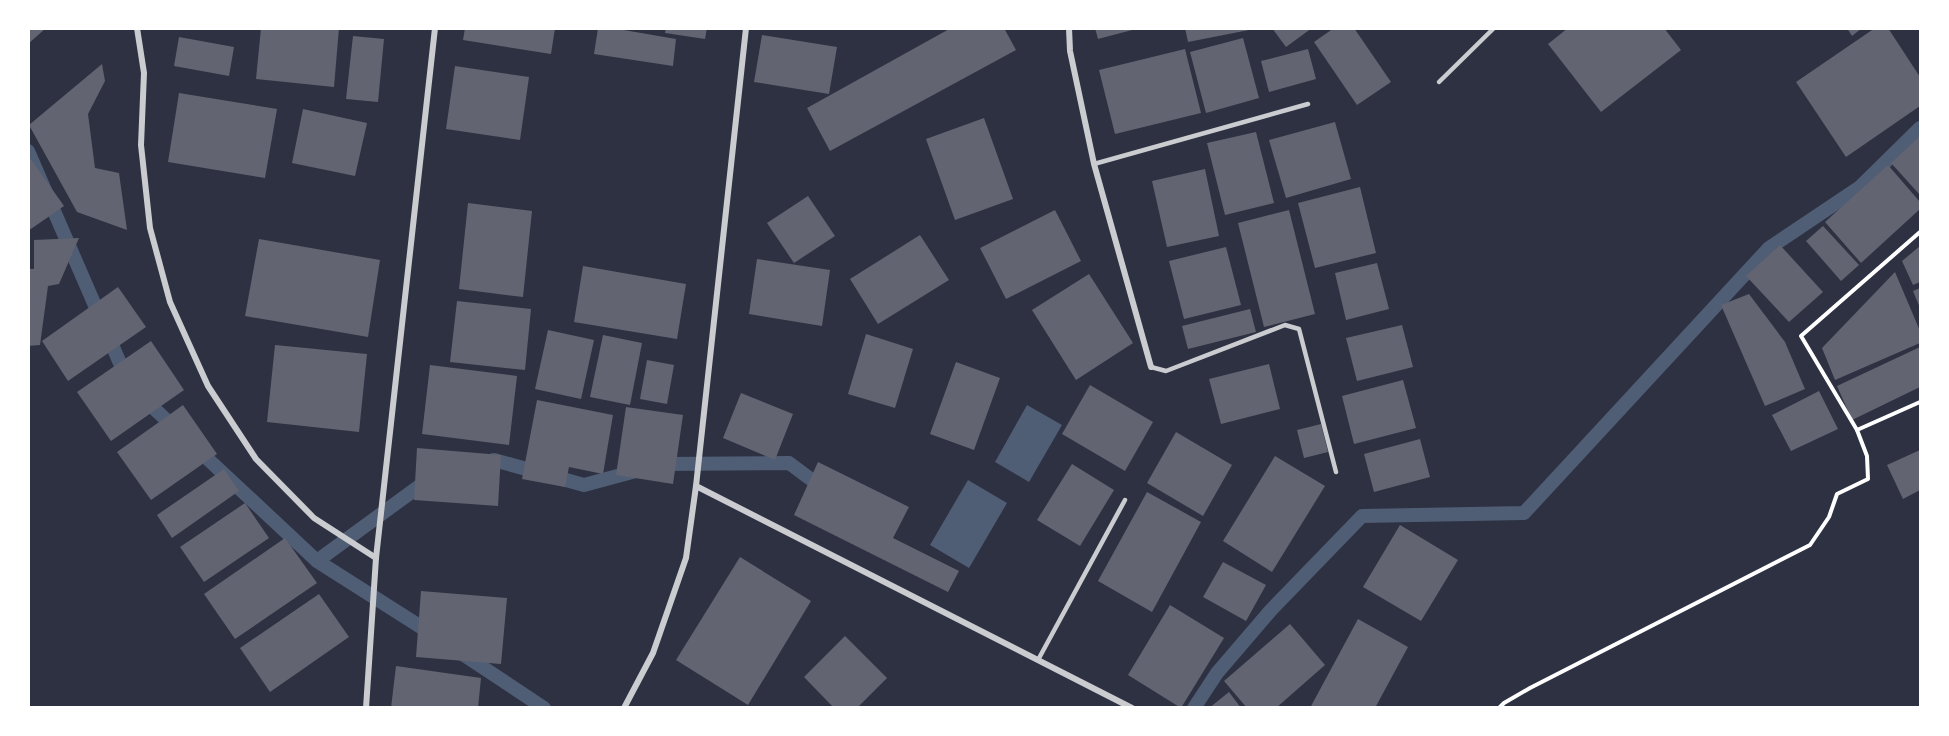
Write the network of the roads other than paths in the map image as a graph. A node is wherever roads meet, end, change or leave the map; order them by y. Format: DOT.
graph roads {
  1 [pos="137,28"];
  2 [pos="435,28"];
  3 [pos="746,28"];
  4 [pos="1069,28"];
  5 [pos="1494,28"];
  6 [pos="1439,82"];
  7 [pos="1308,104"];
  8 [pos="1094,164"];
  9 [pos="1150,367"];
  10 [pos="1336,472"];
  11 [pos="696,486"];
  12 [pos="1125,500"];
  13 [pos="376,558"];
  14 [pos="1038,660"];
  15 [pos="366,708"];
  16 [pos="624,708"];
  17 [pos="1132,708"];
  1 -- 13 [label="street"];
  2 -- 13 [label="street"];
  3 -- 11 [label="street"];
  4 -- 8 [label="street"];
  5 -- 6 [label="lane"];
  7 -- 8 [label="lane"];
  8 -- 9 [label="street"];
  9 -- 10 [label="lane"];
  11 -- 14 [label="street"];
  11 -- 16 [label="street"];
  12 -- 14 [label="lane"];
  13 -- 15 [label="street"];
  14 -- 17 [label="street"];
}
